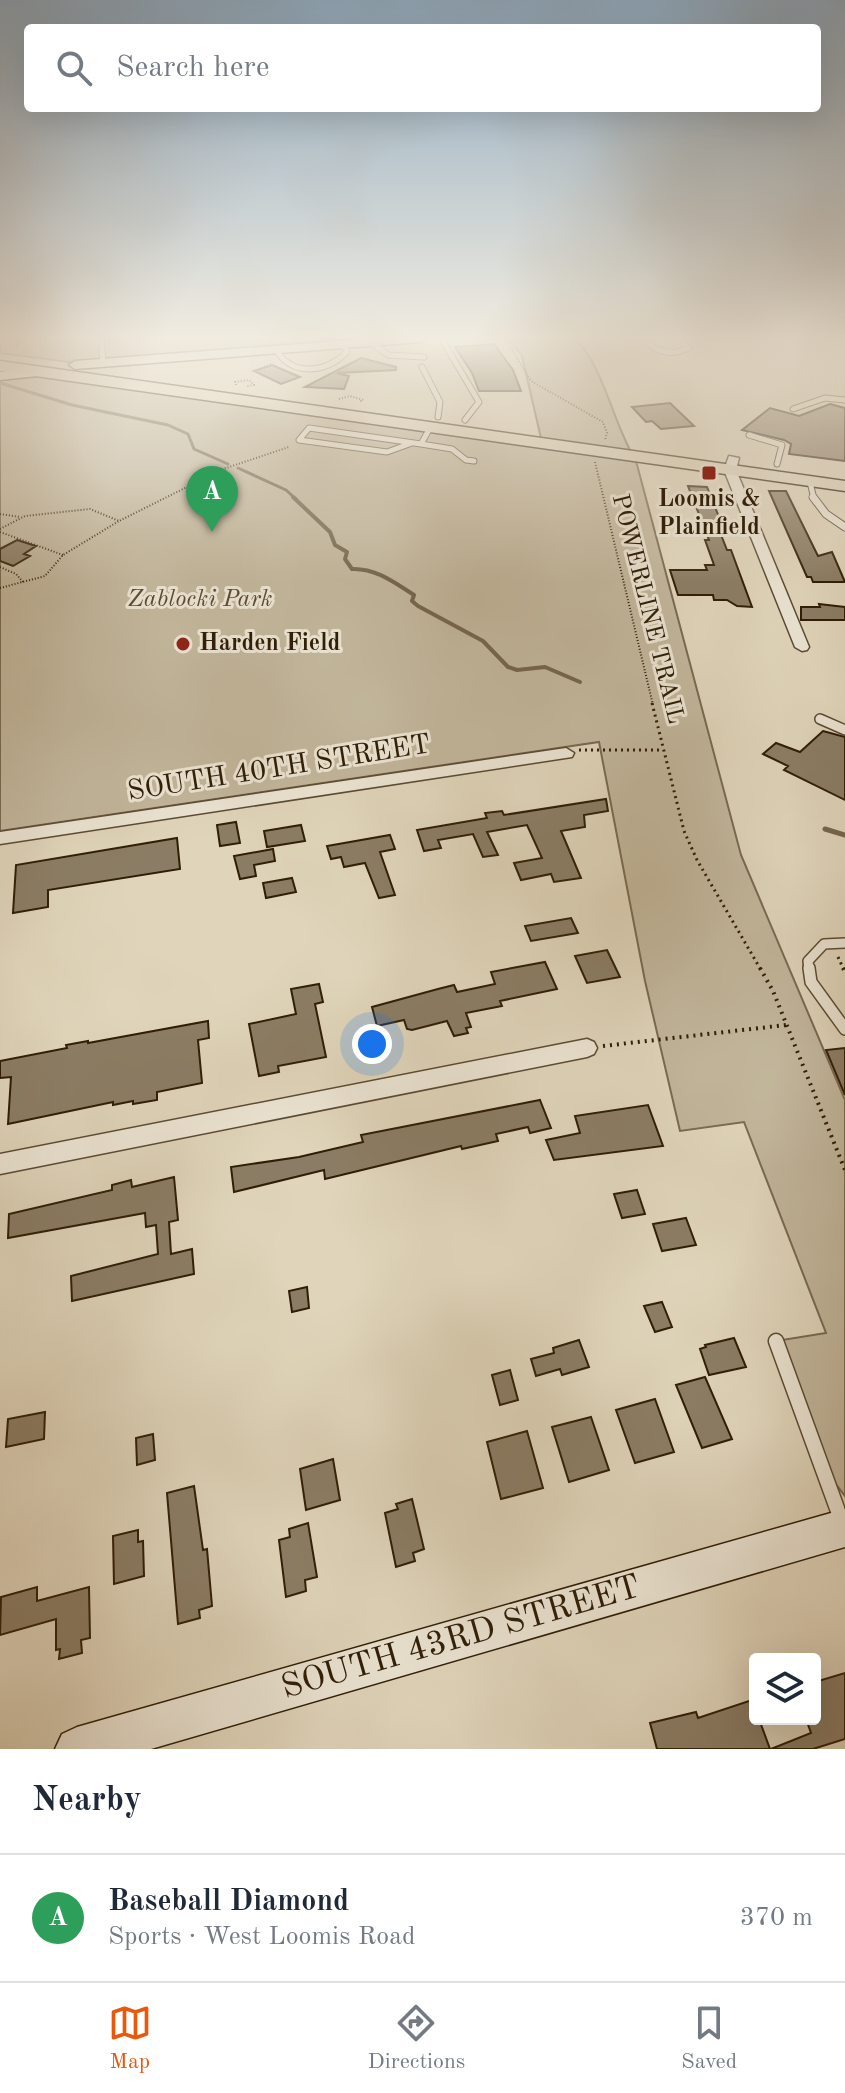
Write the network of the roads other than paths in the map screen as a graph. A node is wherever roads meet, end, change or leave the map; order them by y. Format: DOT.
graph roads {
  1 [pos="359,420"];
  2 [pos="377,420"];
  3 [pos="434,420"];
  4 [pos="465,420"];
  5 [pos="430,430"];
  6 [pos="749,435"];
  7 [pos="412,443"];
  8 [pos="602,446"];
  9 [pos="474,461"];
  10 [pos="731,464"];
  11 [pos="777,464"];
  12 [pos="845,473"];
  13 [pos="810,482"];
  14 [pos="845,486"];
  15 [pos="845,527"];
  16 [pos="802,647"];
  17 [pos="820,719"];
  18 [pos="845,730"];
  19 [pos="566,753"];
  20 [pos="0,838"];
  21 [pos="845,943"];
  22 [pos="845,1029"];
  23 [pos="587,1048"];
  24 [pos="0,1164"];
  25 [pos="776,1341"];
  26 [pos="845,1528"];
  27 [pos="77,1749"];
  1 -- 5 [label="main road"];
  2 -- 5 [label="main road"];
  3 -- 5 [label="lane"];
  4 -- 5 [label="main road"];
  4 -- 8 [label="main road"];
  5 -- 7 [label="lane"];
  5 -- 8 [label="main road"];
  5 -- 9 [label="lane"];
  6 -- 11 [label="lane"];
  7 -- 7 [label="lane"];
  8 -- 10 [label="main road"];
  10 -- 11 [label="main road"];
  10 -- 13 [label="main road"];
  10 -- 16 [label="street"];
  11 -- 12 [label="main road"];
  13 -- 14 [label="main road"];
  13 -- 15 [label="lane"];
  17 -- 18 [label="lane"];
  19 -- 20 [label="street, SOUTH 40TH STREET"];
  21 -- 22 [label="lane"];
  23 -- 24 [label="street"];
  25 -- 26 [label="lane"];
  26 -- 27 [label="street, SOUTH 43RD STREET"];
}
